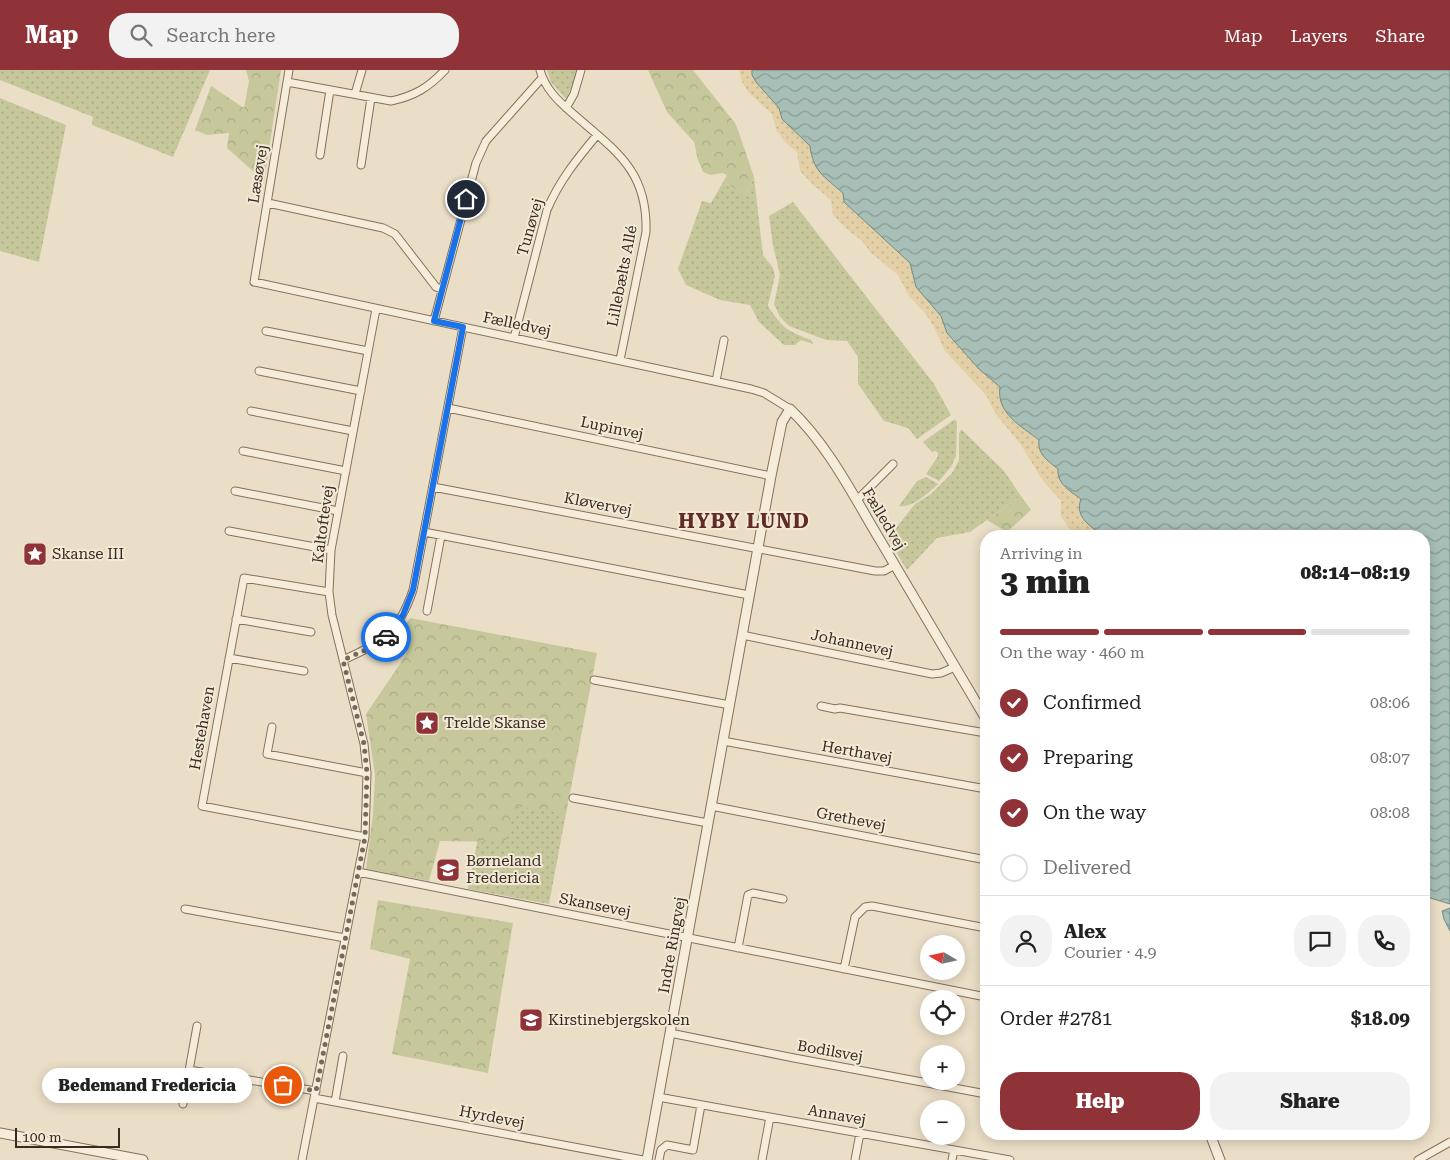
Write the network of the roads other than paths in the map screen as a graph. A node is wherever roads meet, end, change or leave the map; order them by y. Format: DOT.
graph roads {
  1 [pos="289,70"];
  2 [pos="362,70"];
  3 [pos="445,70"];
  4 [pos="540,70"];
  5 [pos="581,70"];
  6 [pos="542,78"];
  7 [pos="287,82"];
  8 [pos="330,90"];
  9 [pos="355,94"];
  10 [pos="371,98"];
  11 [pos="566,108"];
  12 [pos="597,135"];
  13 [pos="320,154"];
  14 [pos="361,165"];
  15 [pos="268,203"];
  16 [pos="254,282"];
  17 [pos="442,288"];
  18 [pos="376,309"];
  19 [pos="434,321"];
  20 [pos="463,327"];
  21 [pos="266,331"];
  22 [pos="514,338"];
  23 [pos="724,340"];
  24 [pos="368,351"];
  25 [pos="620,360"];
  26 [pos="259,371"];
  27 [pos="716,381"];
  28 [pos="361,391"];
  29 [pos="448,408"];
  30 [pos="790,409"];
  31 [pos="251,411"];
  32 [pos="353,431"];
  33 [pos="243,451"];
  34 [pos="893,464"];
  35 [pos="346,471"];
  36 [pos="771,476"];
  37 [pos="432,487"];
  38 [pos="235,491"];
  39 [pos="857,500"];
  40 [pos="338,510"];
  41 [pos="229,531"];
  42 [pos="424,532"];
  43 [pos="441,536"];
  44 [pos="758,549"];
  45 [pos="331,550"];
  46 [pos="895,565"];
  47 [pos="330,592"];
  48 [pos="749,595"];
  49 [pos="427,611"];
  50 [pos="236,619"];
  51 [pos="311,632"];
  52 [pos="742,635"];
  53 [pos="229,658"];
  54 [pos="343,660"];
  55 [pos="955,667"];
  56 [pos="304,671"];
  57 [pos="594,680"];
  58 [pos="730,705"];
  59 [pos="821,706"];
  60 [pos="980,709"];
  61 [pos="272,728"];
  62 [pos="980,732"];
  63 [pos="723,741"];
  64 [pos="367,773"];
  65 [pos="980,788"];
  66 [pos="573,798"];
  67 [pos="711,806"];
  68 [pos="708,824"];
  69 [pos="365,837"];
  70 [pos="980,859"];
  71 [pos="358,872"];
  72 [pos="783,899"];
  73 [pos="185,909"];
  74 [pos="980,927"];
  75 [pos="345,938"];
  76 [pos="687,938"];
  77 [pos="738,948"];
  78 [pos="844,969"];
  79 [pos="980,996"];
  80 [pos="197,1026"];
  81 [pos="670,1033"];
  82 [pos="343,1056"];
  83 [pos="189,1070"];
  84 [pos="980,1093"];
  85 [pos="315,1094"];
  86 [pos="658,1097"];
  87 [pos="335,1102"];
  88 [pos="183,1104"];
  89 [pos="701,1104"];
  90 [pos="770,1117"];
  91 [pos="0,1133"];
  92 [pos="860,1133"];
  93 [pos="1212,1140"];
  94 [pos="1450,1142"];
  95 [pos="954,1150"];
  96 [pos="144,1160"];
  97 [pos="302,1160"];
  98 [pos="645,1160"];
  99 [pos="659,1160"];
  100 [pos="762,1160"];
  101 [pos="856,1160"];
  102 [pos="952,1160"];
  103 [pos="1010,1160"];
  104 [pos="1220,1160"];
  105 [pos="1418,1160"];
  1 -- 7 [label="street, Læsøvej"];
  2 -- 9 [label="street"];
  3 -- 10 [label="street"];
  4 -- 6 [label="street, Lillebælts Allé"];
  5 -- 11 [label="street"];
  6 -- 11 [label="street, Lillebælts Allé"];
  6 -- 17 [label="street"];
  7 -- 8 [label="street"];
  7 -- 15 [label="street, Læsøvej"];
  8 -- 9 [label="street"];
  8 -- 13 [label="street"];
  9 -- 10 [label="street"];
  10 -- 14 [label="street"];
  11 -- 12 [label="street, Lillebælts Allé"];
  12 -- 22 [label="street, Tunøvej"];
  12 -- 25 [label="street, Lillebælts Allé"];
  15 -- 16 [label="street, Læsøvej"];
  15 -- 17 [label="street"];
  16 -- 18 [label="street, Fælledvej"];
  17 -- 19 [label="street"];
  18 -- 19 [label="street, Fælledvej"];
  18 -- 24 [label="street, Kaltoftevej"];
  19 -- 20 [label="street, Fælledvej"];
  20 -- 22 [label="street, Fælledvej"];
  20 -- 29 [label="street"];
  21 -- 24 [label="street"];
  22 -- 25 [label="street, Fælledvej"];
  23 -- 27 [label="street"];
  24 -- 28 [label="street, Kaltoftevej"];
  25 -- 27 [label="street, Fælledvej"];
  26 -- 28 [label="street"];
  27 -- 30 [label="street, Fælledvej"];
  28 -- 32 [label="street, Kaltoftevej"];
  29 -- 36 [label="street, Lupinvej"];
  29 -- 37 [label="street"];
  30 -- 36 [label="street, Indre Ringvej"];
  30 -- 39 [label="street, Fælledvej"];
  31 -- 32 [label="street"];
  32 -- 35 [label="street, Kaltoftevej"];
  33 -- 35 [label="street"];
  34 -- 39 [label="street"];
  35 -- 40 [label="street, Kaltoftevej"];
  36 -- 44 [label="street, Indre Ringvej"];
  37 -- 42 [label="street"];
  37 -- 44 [label="street, Kløvervej"];
  38 -- 40 [label="street"];
  39 -- 46 [label="street, Fælledvej"];
  40 -- 45 [label="street, Kaltoftevej"];
  41 -- 45 [label="street"];
  42 -- 43 [label="street"];
  42 -- 54 [label="street"];
  43 -- 48 [label="street"];
  43 -- 49 [label="street"];
  44 -- 46 [label="street, Kløvervej"];
  44 -- 48 [label="street, Indre Ringvej"];
  45 -- 47 [label="street, Kaltoftevej"];
  46 -- 55 [label="street, Fælledvej"];
  47 -- 50 [label="street, Hestehaven"];
  47 -- 54 [label="street, Kaltoftevej"];
  48 -- 52 [label="street, Indre Ringvej"];
  50 -- 51 [label="street"];
  50 -- 53 [label="street, Hestehaven"];
  52 -- 55 [label="street, Johannevej"];
  52 -- 58 [label="street, Indre Ringvej"];
  53 -- 56 [label="street"];
  53 -- 69 [label="street, Hestehaven"];
  54 -- 64 [label="street, Kaltoftevej"];
  55 -- 60 [label="street, Fælledvej"];
  57 -- 58 [label="street"];
  58 -- 63 [label="street, Indre Ringvej"];
  59 -- 62 [label="street"];
  61 -- 64 [label="street"];
  63 -- 65 [label="street, Herthavej"];
  63 -- 67 [label="street, Indre Ringvej"];
  64 -- 69 [label="street, Kaltoftevej"];
  66 -- 68 [label="street"];
  67 -- 68 [label="street, Indre Ringvej"];
  67 -- 70 [label="street, Grethevej"];
  68 -- 76 [label="street, Indre Ringvej"];
  69 -- 71 [label="street, Kaltoftevej"];
  71 -- 75 [label="street, Kaltoftevej"];
  71 -- 76 [label="street, Skansevej"];
  72 -- 77 [label="street"];
  73 -- 75 [label="street"];
  74 -- 78 [label="street"];
  75 -- 85 [label="street, Kaltoftevej"];
  76 -- 77 [label="street, Skansevej"];
  76 -- 81 [label="street, Indre Ringvej"];
  77 -- 78 [label="street, Skansevej"];
  78 -- 79 [label="street, Skansevej"];
  80 -- 83 [label="street"];
  81 -- 84 [label="street, Bodilsvej"];
  81 -- 86 [label="street, Indre Ringvej"];
  82 -- 87 [label="street"];
  83 -- 85 [label="street, Hyrdevej"];
  83 -- 88 [label="street"];
  85 -- 87 [label="street, Hyrdevej"];
  85 -- 97 [label="street, Kaltoftevej"];
  86 -- 89 [label="street, Annavej"];
  86 -- 98 [label="street, Indre Ringvej"];
  87 -- 98 [label="street, Hyrdevej"];
  89 -- 90 [label="street, Annavej"];
  89 -- 99 [label="street"];
  90 -- 92 [label="street, Annavej"];
  90 -- 100 [label="street"];
  91 -- 96 [label="street"];
  92 -- 95 [label="street, Annavej"];
  92 -- 101 [label="street"];
  93 -- 104 [label="street"];
  94 -- 105 [label="street"];
  95 -- 102 [label="street"];
  95 -- 103 [label="street, Annavej"];
}
